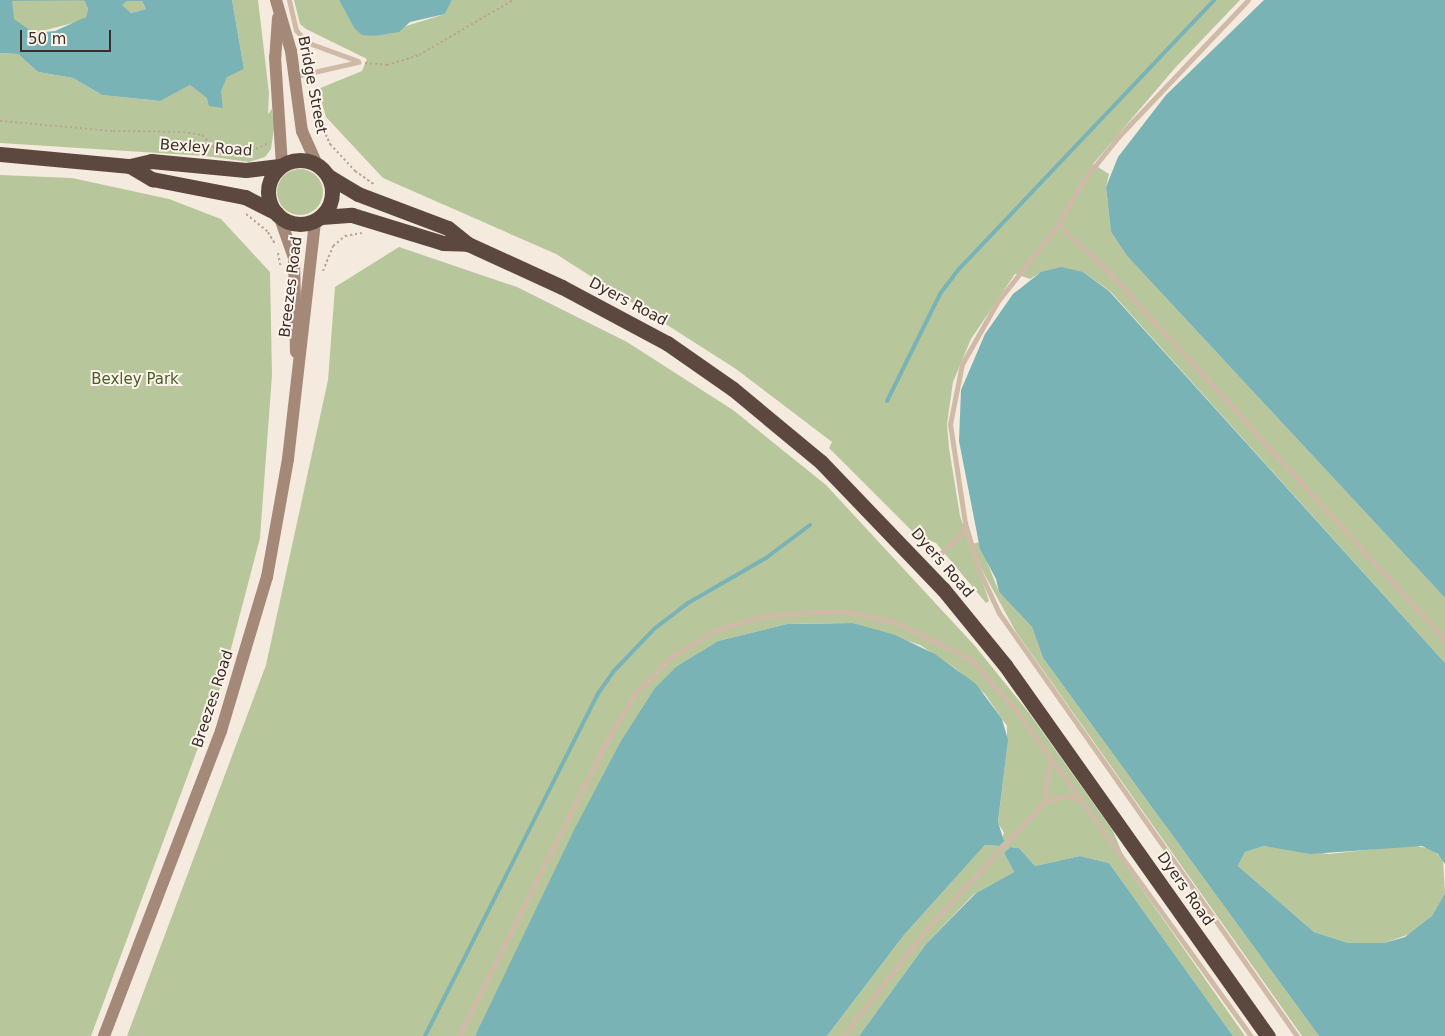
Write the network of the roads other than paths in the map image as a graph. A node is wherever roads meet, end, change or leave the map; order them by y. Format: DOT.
graph roads {
  1 [pos="289,0"];
  2 [pos="1248,0"];
  3 [pos="277,5"];
  4 [pos="295,77"];
  5 [pos="0,154"];
  6 [pos="318,164"];
  7 [pos="130,166"];
  8 [pos="281,166"];
  9 [pos="328,176"];
  10 [pos="278,215"];
  11 [pos="318,219"];
  12 [pos="1058,225"];
  13 [pos="468,244"];
  14 [pos="297,357"];
  15 [pos="965,523"];
  16 [pos="938,556"];
  17 [pos="1445,640"];
  18 [pos="1050,762"];
  19 [pos="1079,800"];
  20 [pos="1045,801"];
  21 [pos="104,1036"];
  22 [pos="459,1036"];
  23 [pos="843,1036"];
  24 [pos="1250,1036"];
  25 [pos="1268,1036"];
  26 [pos="1297,1036"];
  1 -- 4 [label="lane"];
  2 -- 12 [label="lane"];
  3 -- 4 [label="main road, Bridge Street"];
  3 -- 8 [label="main road, Bridge Street"];
  4 -- 6 [label="main road, Bridge Street"];
  5 -- 7 [label="highway, Bexley Road"];
  6 -- 8 [label="highway"];
  6 -- 9 [label="highway"];
  7 -- 8 [label="highway, Bexley Road"];
  7 -- 10 [label="highway, Bexley Road"];
  8 -- 10 [label="highway"];
  9 -- 11 [label="highway"];
  9 -- 13 [label="highway, Dyers Road"];
  10 -- 11 [label="highway"];
  10 -- 14 [label="main road, Breezes Road"];
  11 -- 13 [label="highway, Dyers Road"];
  11 -- 14 [label="main road, Breezes Road"];
  12 -- 15 [label="lane"];
  12 -- 17 [label="lane"];
  13 -- 25 [label="highway, Dyers Road"];
  14 -- 21 [label="main road, Breezes Road"];
  15 -- 16 [label="lane"];
  15 -- 26 [label="lane"];
  18 -- 19 [label="lane"];
  18 -- 20 [label="lane"];
  18 -- 22 [label="lane"];
  19 -- 20 [label="lane"];
  19 -- 24 [label="lane"];
  20 -- 23 [label="lane"];
}
